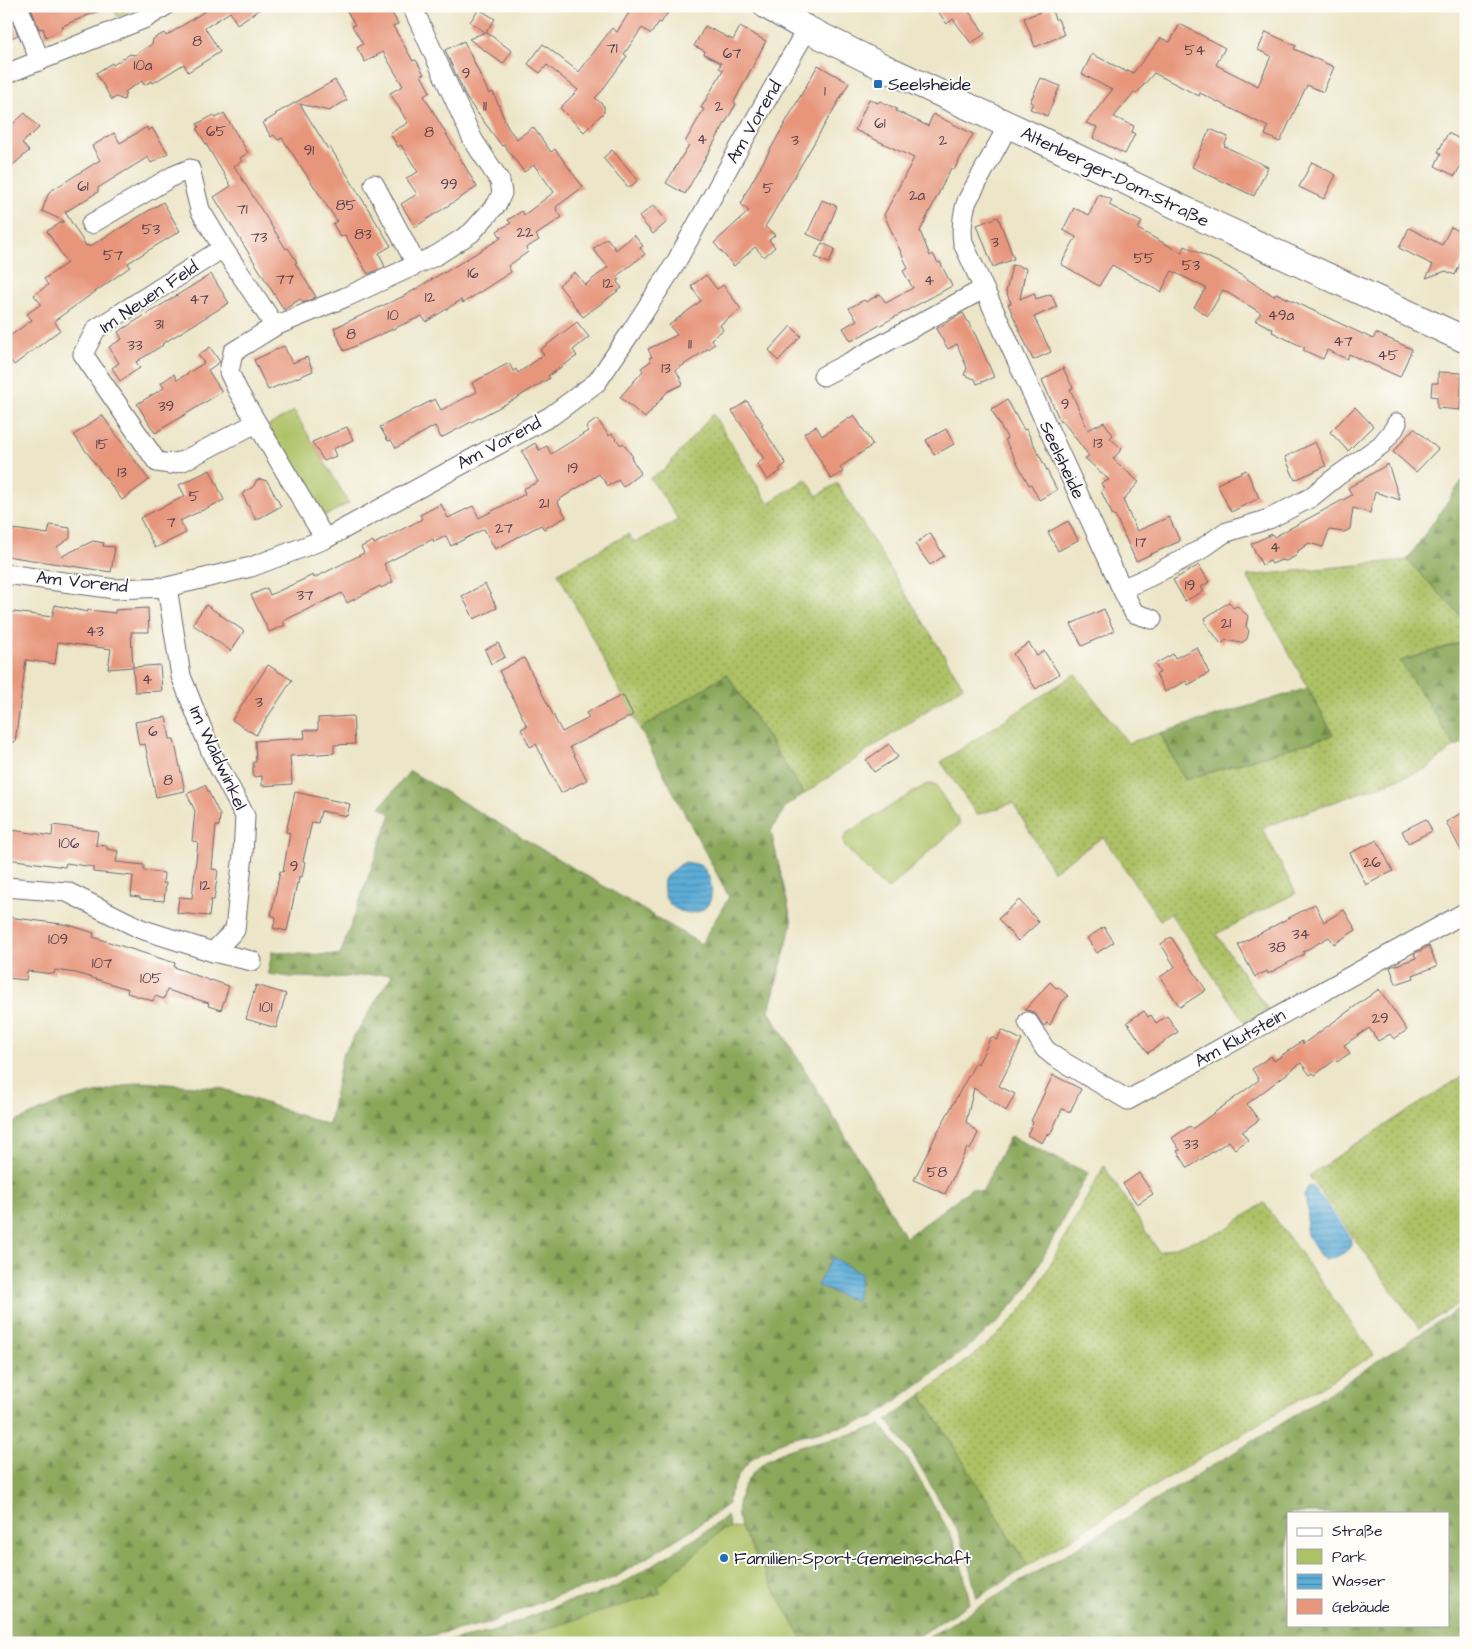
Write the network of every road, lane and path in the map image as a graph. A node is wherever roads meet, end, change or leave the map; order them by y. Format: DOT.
graph roads {
  1 [pos="18,6"];
  2 [pos="165,6"];
  3 [pos="412,6"];
  4 [pos="767,6"];
  5 [pos="807,29"];
  6 [pos="40,61"];
  7 [pos="6,74"];
  8 [pos="1008,126"];
  9 [pos="374,184"];
  10 [pos="90,224"];
  11 [pos="223,248"];
  12 [pos="416,264"];
  13 [pos="983,289"];
  14 [pos="275,326"];
  15 [pos="1466,340"];
  16 [pos="823,376"];
  17 [pos="256,423"];
  18 [pos="1397,423"];
  19 [pos="325,539"];
  20 [pos="6,574"];
  21 [pos="167,587"];
  22 [pos="1122,589"];
  23 [pos="1152,619"];
  24 [pos="6,887"];
  25 [pos="1466,912"];
  26 [pos="213,952"];
  27 [pos="252,961"];
  28 [pos="1028,1022"];
  1 -- 6 [label="street"];
  2 -- 6 [label="street"];
  3 -- 12 [label="street"];
  4 -- 5 [label="main road, Altenberger-Dom-Straße"];
  5 -- 8 [label="main road, Altenberger-Dom-Straße"];
  5 -- 19 [label="street, Am Vorend"];
  6 -- 7 [label="street"];
  8 -- 13 [label="street, Seelsheide"];
  8 -- 15 [label="main road, Altenberger-Dom-Straße"];
  9 -- 12 [label="street"];
  10 -- 11 [label="street"];
  11 -- 14 [label="street"];
  11 -- 17 [label="street, Im Neuen Feld"];
  12 -- 14 [label="street"];
  13 -- 16 [label="street"];
  13 -- 22 [label="street, Seelsheide"];
  14 -- 17 [label="street"];
  17 -- 19 [label="street"];
  18 -- 22 [label="street"];
  19 -- 21 [label="street, Am Vorend"];
  20 -- 21 [label="street, Am Vorend"];
  21 -- 26 [label="street, Im Waldwinkel"];
  22 -- 23 [label="street, Seelsheide"];
  24 -- 26 [label="street"];
  25 -- 28 [label="street, Am Klutstein"];
  26 -- 27 [label="street"];
}
